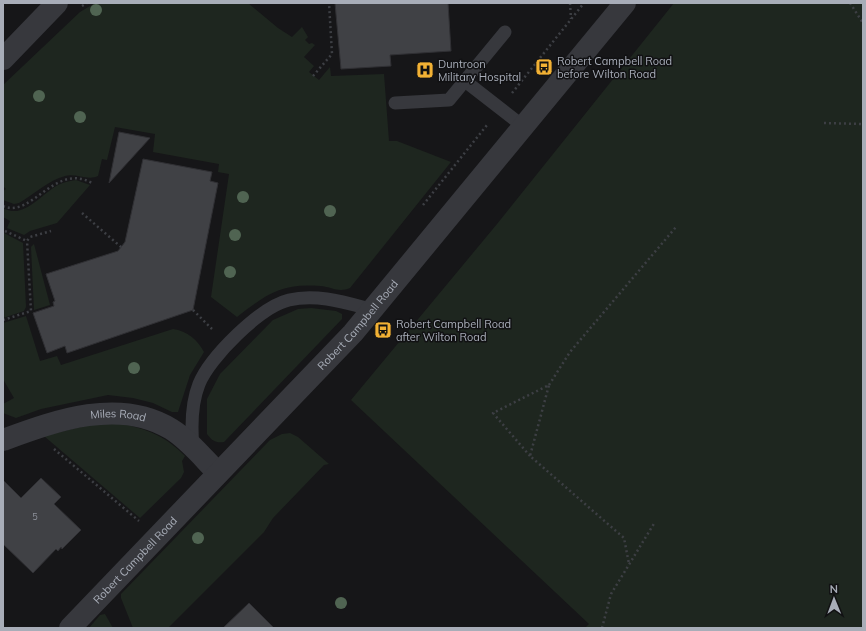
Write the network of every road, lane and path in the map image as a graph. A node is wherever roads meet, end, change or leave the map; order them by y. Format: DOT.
graph roads {
  1 [pos="36,3"];
  2 [pos="57,3"];
  3 [pos="329,3"];
  4 [pos="570,3"];
  5 [pos="584,3"];
  6 [pos="625,3"];
  7 [pos="850,3"];
  8 [pos="571,19"];
  9 [pos="863,23"];
  10 [pos="505,32"];
  11 [pos="24,38"];
  12 [pos="3,59"];
  13 [pos="313,76"];
  14 [pos="465,81"];
  15 [pos="394,103"];
  16 [pos="500,108"];
  17 [pos="824,123"];
  18 [pos="863,124"];
  19 [pos="524,127"];
  20 [pos="92,183"];
  21 [pos="423,205"];
  22 [pos="3,206"];
  23 [pos="82,213"];
  24 [pos="676,227"];
  25 [pos="5,230"];
  26 [pos="51,231"];
  27 [pos="27,241"];
  28 [pos="121,247"];
  29 [pos="193,310"];
  30 [pos="374,310"];
  31 [pos="3,320"];
  32 [pos="228,345"];
  33 [pos="549,386"];
  34 [pos="3,440"];
  35 [pos="53,448"];
  36 [pos="193,448"];
  37 [pos="530,456"];
  38 [pos="218,473"];
  39 [pos="655,522"];
  40 [pos="142,524"];
  41 [pos="629,564"];
  42 [pos="70,628"];
  43 [pos="602,628"];
  1 -- 11 [label="street"];
  2 -- 11 [label="street"];
  3 -- 13 [label="path"];
  4 -- 8 [label="path"];
  5 -- 8 [label="path"];
  6 -- 19 [label="street, Robert Campbell Road"];
  7 -- 9 [label="path"];
  8 -- 16 [label="path"];
  10 -- 14 [label="lane"];
  11 -- 12 [label="street"];
  14 -- 15 [label="lane"];
  14 -- 16 [label="lane"];
  16 -- 19 [label="lane"];
  16 -- 21 [label="path"];
  17 -- 18 [label="path"];
  19 -- 30 [label="street, Robert Campbell Road"];
  20 -- 22 [label="path"];
  23 -- 28 [label="path"];
  24 -- 33 [label="path"];
  25 -- 27 [label="path"];
  26 -- 27 [label="path"];
  27 -- 31 [label="path"];
  29 -- 32 [label="path"];
  30 -- 32 [label="lane"];
  30 -- 38 [label="street, Robert Campbell Road"];
  32 -- 36 [label="lane"];
  33 -- 37 [label="path"];
  33 -- 37 [label="path"];
  34 -- 36 [label="street, Miles Road"];
  35 -- 40 [label="path"];
  36 -- 38 [label="street, Miles Road"];
  37 -- 41 [label="path"];
  38 -- 42 [label="street, Robert Campbell Road"];
  39 -- 41 [label="path"];
  41 -- 43 [label="path"];
}
